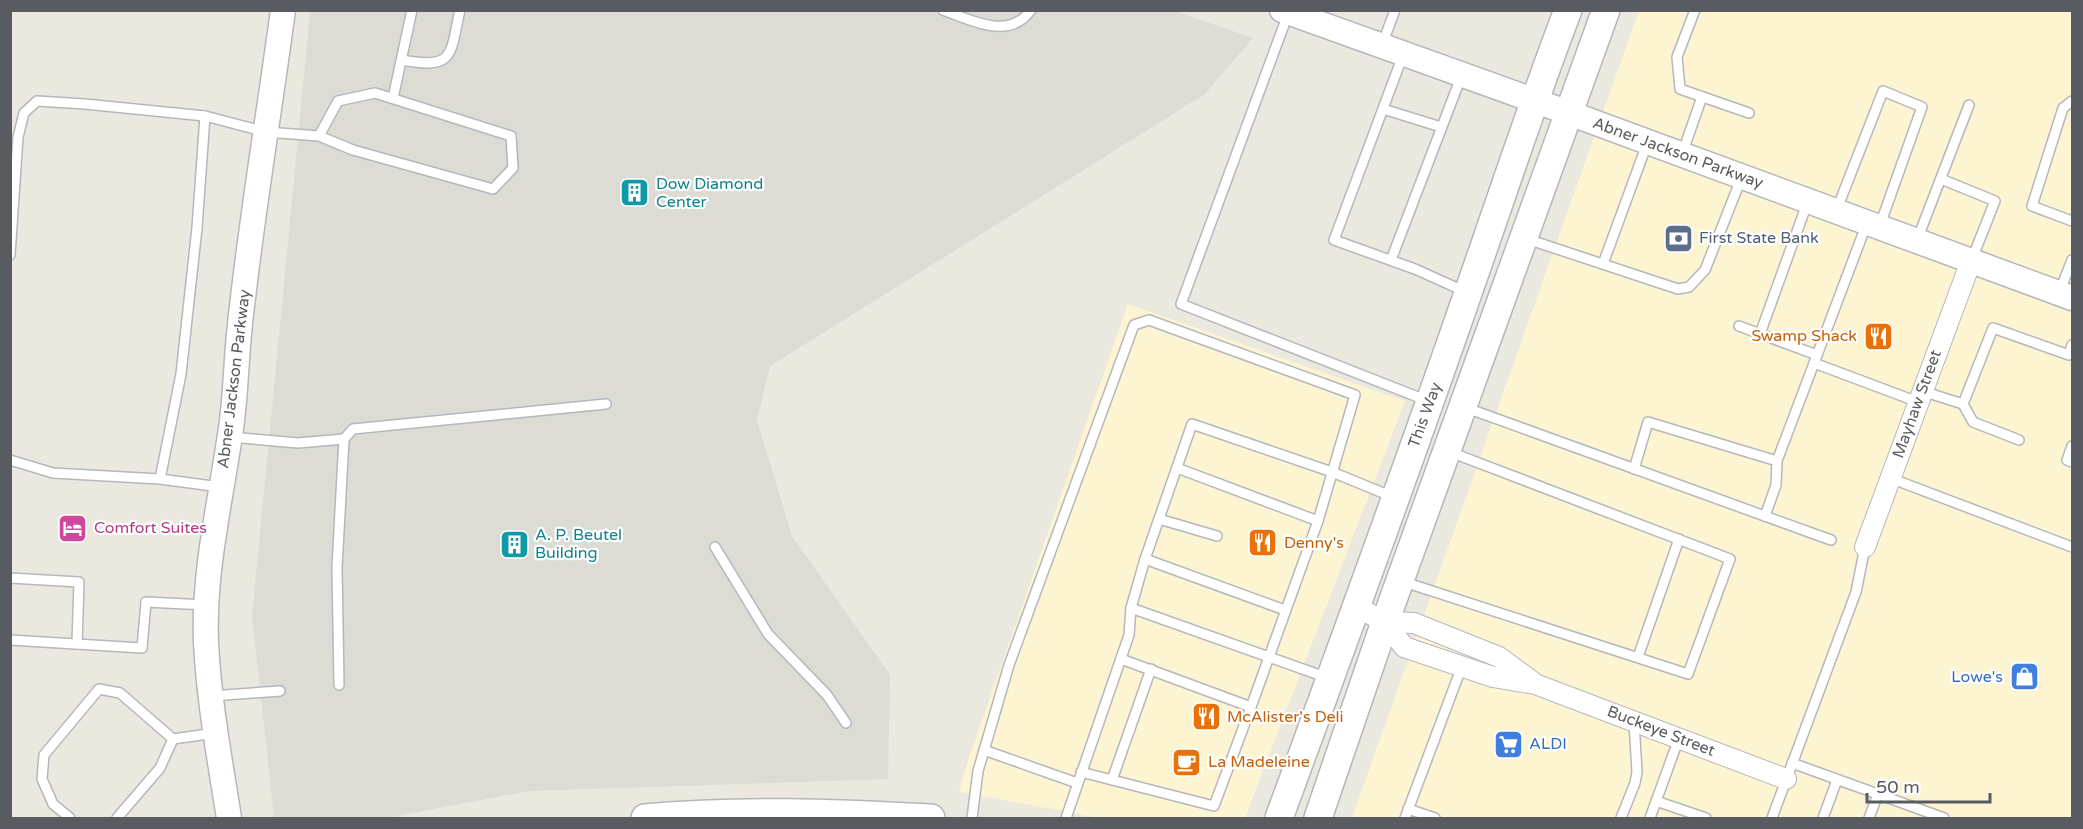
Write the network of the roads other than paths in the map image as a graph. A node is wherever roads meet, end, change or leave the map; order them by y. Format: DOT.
graph roads {
  1 [pos="283,10"];
  2 [pos="412,10"];
  3 [pos="460,10"];
  4 [pos="943,10"];
  5 [pos="1031,10"];
  6 [pos="1395,10"];
  7 [pos="1568,10"];
  8 [pos="1606,10"];
  9 [pos="1695,10"];
  10 [pos="1287,11"];
  11 [pos="1393,50"];
  12 [pos="402,60"];
  13 [pos="1462,74"];
  14 [pos="1702,97"];
  15 [pos="393,98"];
  16 [pos="1534,100"];
  17 [pos="2073,101"];
  18 [pos="1969,105"];
  19 [pos="1383,109"];
  20 [pos="1569,113"];
  21 [pos="1749,113"];
  22 [pos="205,116"];
  23 [pos="1441,128"];
  24 [pos="266,132"];
  25 [pos="319,136"];
  26 [pos="1648,142"];
  27 [pos="1682,154"];
  28 [pos="1742,176"];
  29 [pos="1941,179"];
  30 [pos="1808,201"];
  31 [pos="1836,211"];
  32 [pos="2073,221"];
  33 [pos="1873,225"];
  34 [pos="1524,238"];
  35 [pos="1917,241"];
  36 [pos="10,255"];
  37 [pos="1391,260"];
  38 [pos="2073,260"];
  39 [pos="1971,261"];
  40 [pos="1603,264"];
  41 [pos="1468,293"];
  42 [pos="2066,295"];
  43 [pos="1501,304"];
  44 [pos="1738,326"];
  45 [pos="1760,334"];
  46 [pos="2073,345"];
  47 [pos="1816,359"];
  48 [pos="1920,396"];
  49 [pos="1430,401"];
  50 [pos="606,404"];
  51 [pos="1964,404"];
  52 [pos="1463,407"];
  53 [pos="230,437"];
  54 [pos="344,439"];
  55 [pos="2019,440"];
  56 [pos="2073,446"];
  57 [pos="1447,451"];
  58 [pos="10,460"];
  59 [pos="1777,461"];
  60 [pos="2073,462"];
  61 [pos="1176,468"];
  62 [pos="1634,469"];
  63 [pos="1332,472"];
  64 [pos="1890,478"];
  65 [pos="160,479"];
  66 [pos="220,487"];
  67 [pos="1396,498"];
  68 [pos="1765,516"];
  69 [pos="1159,519"];
  70 [pos="1318,521"];
  71 [pos="1217,536"];
  72 [pos="1679,539"];
  73 [pos="1832,540"];
  74 [pos="1864,547"];
  75 [pos="2073,547"];
  76 [pos="715,548"];
  77 [pos="1145,559"];
  78 [pos="10,578"];
  79 [pos="1401,580"];
  80 [pos="206,606"];
  81 [pos="1357,607"];
  82 [pos="1131,608"];
  83 [pos="1285,610"];
  84 [pos="1385,622"];
  85 [pos="10,640"];
  86 [pos="77,644"];
  87 [pos="1638,657"];
  88 [pos="1268,658"];
  89 [pos="1121,659"];
  90 [pos="1462,666"];
  91 [pos="1151,669"];
  92 [pos="1330,679"];
  93 [pos="1535,684"];
  94 [pos="339,685"];
  95 [pos="280,691"];
  96 [pos="211,696"];
  97 [pos="1251,707"];
  98 [pos="1635,722"];
  99 [pos="846,723"];
  100 [pos="215,733"];
  101 [pos="1679,738"];
  102 [pos="173,739"];
  103 [pos="984,750"];
  104 [pos="1789,771"];
  105 [pos="1081,772"];
  106 [pos="1112,780"];
  107 [pos="1837,780"];
  108 [pos="1077,783"];
  109 [pos="1878,794"];
  110 [pos="1656,801"];
  111 [pos="1406,814"];
  112 [pos="1924,815"];
  113 [pos="70,819"];
  114 [pos="117,819"];
  115 [pos="229,819"];
  116 [pos="645,819"];
  117 [pos="931,819"];
  118 [pos="972,819"];
  119 [pos="1066,819"];
  120 [pos="1279,819"];
  121 [pos="1318,819"];
  122 [pos="1435,819"];
  123 [pos="1621,819"];
  124 [pos="1650,819"];
  125 [pos="1706,819"];
  126 [pos="1772,819"];
  127 [pos="1823,819"];
  128 [pos="1869,819"];
  129 [pos="1944,819"];
  1 -- 24 [label="street, Abner Jackson Parkway"];
  2 -- 12 [label="lane"];
  3 -- 12 [label="lane"];
  4 -- 5 [label="lane"];
  6 -- 11 [label="lane"];
  7 -- 16 [label="main road, This Way"];
  8 -- 20 [label="main road, This Way"];
  9 -- 14 [label="lane"];
  10 -- 11 [label="street, Abner Jackson Parkway"];
  10 -- 49 [label="lane"];
  11 -- 13 [label="street, Abner Jackson Parkway"];
  11 -- 19 [label="lane"];
  12 -- 15 [label="lane"];
  13 -- 16 [label="street, Abner Jackson Parkway"];
  13 -- 23 [label="lane"];
  14 -- 21 [label="lane"];
  14 -- 27 [label="lane"];
  15 -- 25 [label="lane"];
  15 -- 25 [label="lane"];
  16 -- 20 [label="street, Abner Jackson Parkway"];
  16 -- 41 [label="main road, This Way"];
  17 -- 32 [label="lane"];
  18 -- 29 [label="lane"];
  19 -- 23 [label="lane"];
  19 -- 37 [label="lane"];
  20 -- 26 [label="street, Abner Jackson Parkway"];
  20 -- 34 [label="main road, This Way"];
  22 -- 24 [label="lane"];
  22 -- 36 [label="lane"];
  22 -- 65 [label="lane"];
  23 -- 37 [label="lane"];
  24 -- 25 [label="lane"];
  24 -- 53 [label="street, Abner Jackson Parkway"];
  26 -- 27 [label="street, Abner Jackson Parkway"];
  26 -- 40 [label="lane"];
  27 -- 28 [label="street, Abner Jackson Parkway"];
  28 -- 30 [label="street, Abner Jackson Parkway"];
  28 -- 40 [label="lane"];
  29 -- 35 [label="lane"];
  29 -- 39 [label="lane"];
  30 -- 31 [label="street, Abner Jackson Parkway"];
  30 -- 45 [label="lane"];
  31 -- 33 [label="street, Abner Jackson Parkway"];
  31 -- 33 [label="lane"];
  33 -- 35 [label="street, Abner Jackson Parkway"];
  33 -- 47 [label="lane"];
  34 -- 40 [label="lane"];
  34 -- 43 [label="main road, This Way"];
  35 -- 39 [label="street, Abner Jackson Parkway"];
  37 -- 41 [label="lane"];
  38 -- 42 [label="lane"];
  39 -- 42 [label="street, Abner Jackson Parkway"];
  39 -- 48 [label="street, Mayhaw Street"];
  41 -- 43 [label="main road"];
  41 -- 49 [label="main road, This Way"];
  43 -- 52 [label="main road, This Way"];
  44 -- 45 [label="lane"];
  45 -- 47 [label="lane"];
  46 -- 51 [label="lane"];
  47 -- 48 [label="lane"];
  47 -- 59 [label="lane"];
  48 -- 51 [label="lane"];
  48 -- 64 [label="street, Mayhaw Street"];
  49 -- 67 [label="main road, This Way"];
  50 -- 54 [label="lane"];
  51 -- 55 [label="lane"];
  52 -- 57 [label="main road, This Way"];
  52 -- 62 [label="lane"];
  53 -- 54 [label="lane"];
  53 -- 66 [label="street, Abner Jackson Parkway"];
  54 -- 94 [label="lane"];
  56 -- 60 [label="lane"];
  57 -- 72 [label="lane"];
  57 -- 79 [label="main road, This Way"];
  58 -- 65 [label="lane"];
  59 -- 62 [label="lane"];
  59 -- 68 [label="lane"];
  61 -- 63 [label="lane"];
  61 -- 69 [label="lane"];
  61 -- 70 [label="lane"];
  62 -- 68 [label="lane"];
  63 -- 67 [label="lane"];
  63 -- 70 [label="lane"];
  63 -- 103 [label="lane"];
  64 -- 74 [label="street, Mayhaw Street"];
  64 -- 75 [label="lane"];
  65 -- 66 [label="lane"];
  66 -- 80 [label="street, Abner Jackson Parkway"];
  67 -- 81 [label="main road, This Way"];
  68 -- 73 [label="lane"];
  69 -- 71 [label="lane"];
  69 -- 77 [label="lane"];
  70 -- 83 [label="lane"];
  72 -- 87 [label="lane"];
  72 -- 87 [label="lane"];
  74 -- 104 [label="lane"];
  76 -- 99 [label="lane"];
  77 -- 82 [label="lane"];
  77 -- 83 [label="lane"];
  78 -- 86 [label="lane"];
  79 -- 84 [label="main road, This Way"];
  79 -- 87 [label="lane"];
  80 -- 86 [label="lane"];
  80 -- 96 [label="street, Abner Jackson Parkway"];
  81 -- 84 [label="street, Buckeye Street"];
  81 -- 92 [label="main road, This Way"];
  82 -- 88 [label="lane"];
  82 -- 89 [label="lane"];
  83 -- 88 [label="lane"];
  84 -- 90 [label="street, Buckeye Street"];
  84 -- 93 [label="street, Buckeye Street"];
  84 -- 121 [label="main road, This Way"];
  85 -- 86 [label="lane"];
  88 -- 92 [label="lane"];
  88 -- 97 [label="lane"];
  89 -- 91 [label="lane"];
  89 -- 105 [label="lane"];
  90 -- 93 [label="street, Buckeye Street"];
  90 -- 111 [label="lane"];
  91 -- 97 [label="lane"];
  91 -- 106 [label="lane"];
  92 -- 120 [label="main road, This Way"];
  93 -- 98 [label="street, Buckeye Street"];
  95 -- 96 [label="lane"];
  96 -- 100 [label="street, Abner Jackson Parkway"];
  97 -- 106 [label="lane"];
  98 -- 101 [label="street, Buckeye Street"];
  98 -- 123 [label="lane"];
  100 -- 102 [label="lane"];
  100 -- 115 [label="street, Abner Jackson Parkway"];
  101 -- 104 [label="street, Buckeye Street"];
  101 -- 110 [label="lane"];
  102 -- 113 [label="lane"];
  102 -- 114 [label="lane"];
  103 -- 108 [label="lane"];
  103 -- 118 [label="lane"];
  104 -- 107 [label="lane"];
  104 -- 126 [label="lane"];
  105 -- 106 [label="lane"];
  105 -- 108 [label="lane"];
  107 -- 109 [label="lane"];
  107 -- 127 [label="lane"];
  108 -- 119 [label="lane"];
  109 -- 112 [label="lane"];
  109 -- 128 [label="lane"];
  110 -- 124 [label="lane"];
  110 -- 125 [label="lane"];
  111 -- 122 [label="lane"];
  112 -- 129 [label="lane"];
  116 -- 117 [label="main road"];
}
